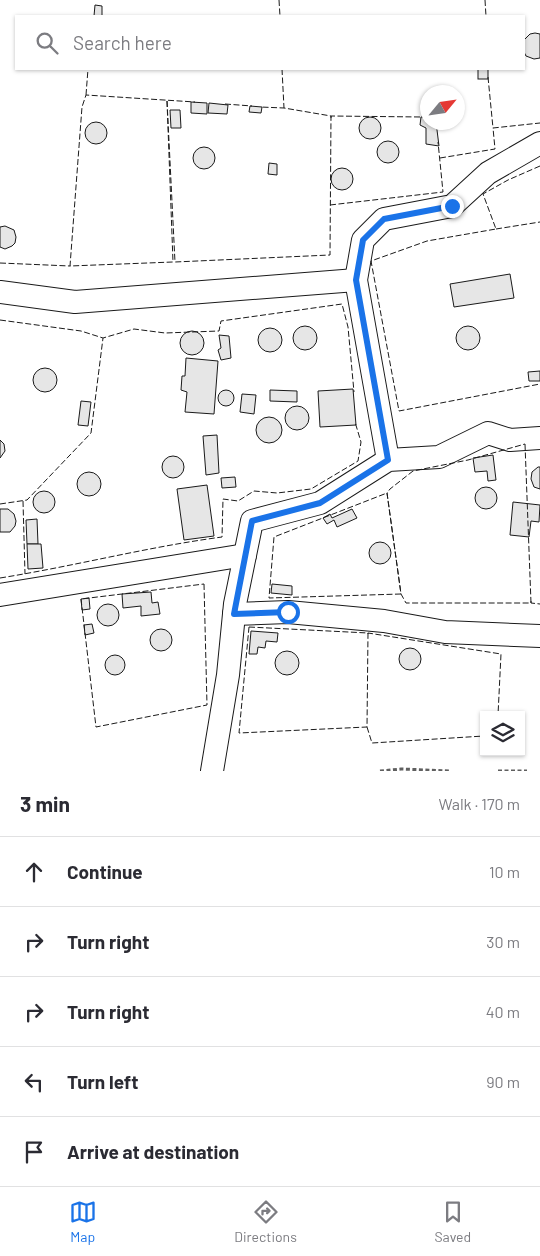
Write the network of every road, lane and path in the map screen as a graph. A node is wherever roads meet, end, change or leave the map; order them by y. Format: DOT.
graph roads {
  1 [pos="540,143"];
  2 [pos="356,280"];
  3 [pos="0,292"];
  4 [pos="540,438"];
  5 [pos="388,460"];
  6 [pos="245,555"];
  7 [pos="0,595"];
  8 [pos="234,614"];
  9 [pos="540,636"];
  10 [pos="212,771"];
  11 [pos="380,771"];
  12 [pos="451,771"];
  13 [pos="498,771"];
  14 [pos="527,771"];
  1 -- 2 [label="street"];
  2 -- 3 [label="street"];
  2 -- 5 [label="street"];
  4 -- 5 [label="street"];
  5 -- 6 [label="street"];
  6 -- 7 [label="street"];
  6 -- 8 [label="street"];
  8 -- 9 [label="street"];
  8 -- 10 [label="street"];
  11 -- 12 [label="path"];
  13 -- 14 [label="path"];
}
